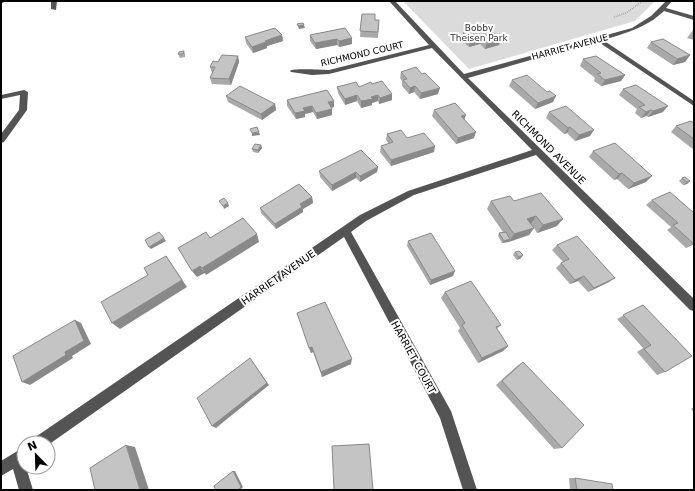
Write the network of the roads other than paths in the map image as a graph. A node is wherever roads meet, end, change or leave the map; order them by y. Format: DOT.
graph roads {
  1 [pos="54,1"];
  2 [pos="392,1"];
  3 [pos="669,1"];
  4 [pos="54,9"];
  5 [pos="664,9"];
  6 [pos="694,18"];
  7 [pos="598,39"];
  8 [pos="434,46"];
  9 [pos="293,70"];
  10 [pos="463,77"];
  11 [pos="1,97"];
  12 [pos="694,104"];
  13 [pos="1,140"];
  14 [pos="538,151"];
  15 [pos="345,230"];
  16 [pos="694,306"];
  17 [pos="50,435"];
  18 [pos="16,459"];
  19 [pos="1,469"];
  20 [pos="23,475"];
  21 [pos="26,490"];
  22 [pos="470,490"];
  1 -- 4 [label="street"];
  2 -- 8 [label="street, RICHMOND AVENUE"];
  3 -- 5 [label="street, HARRIET AVENUE"];
  5 -- 6 [label="street"];
  5 -- 7 [label="street, HARRIET AVENUE"];
  7 -- 10 [label="street, HARRIET AVENUE"];
  7 -- 12 [label="street"];
  8 -- 9 [label="street, RICHMOND COURT"];
  8 -- 10 [label="street, RICHMOND AVENUE"];
  10 -- 14 [label="street, RICHMOND AVENUE"];
  11 -- 13 [label="street"];
  14 -- 15 [label="street, HARRIET AVENUE"];
  14 -- 16 [label="street, RICHMOND AVENUE"];
  15 -- 17 [label="street, HARRIET AVENUE"];
  15 -- 22 [label="street, HARRIET COURT"];
  18 -- 19 [label="street"];
  20 -- 21 [label="street"];
}
